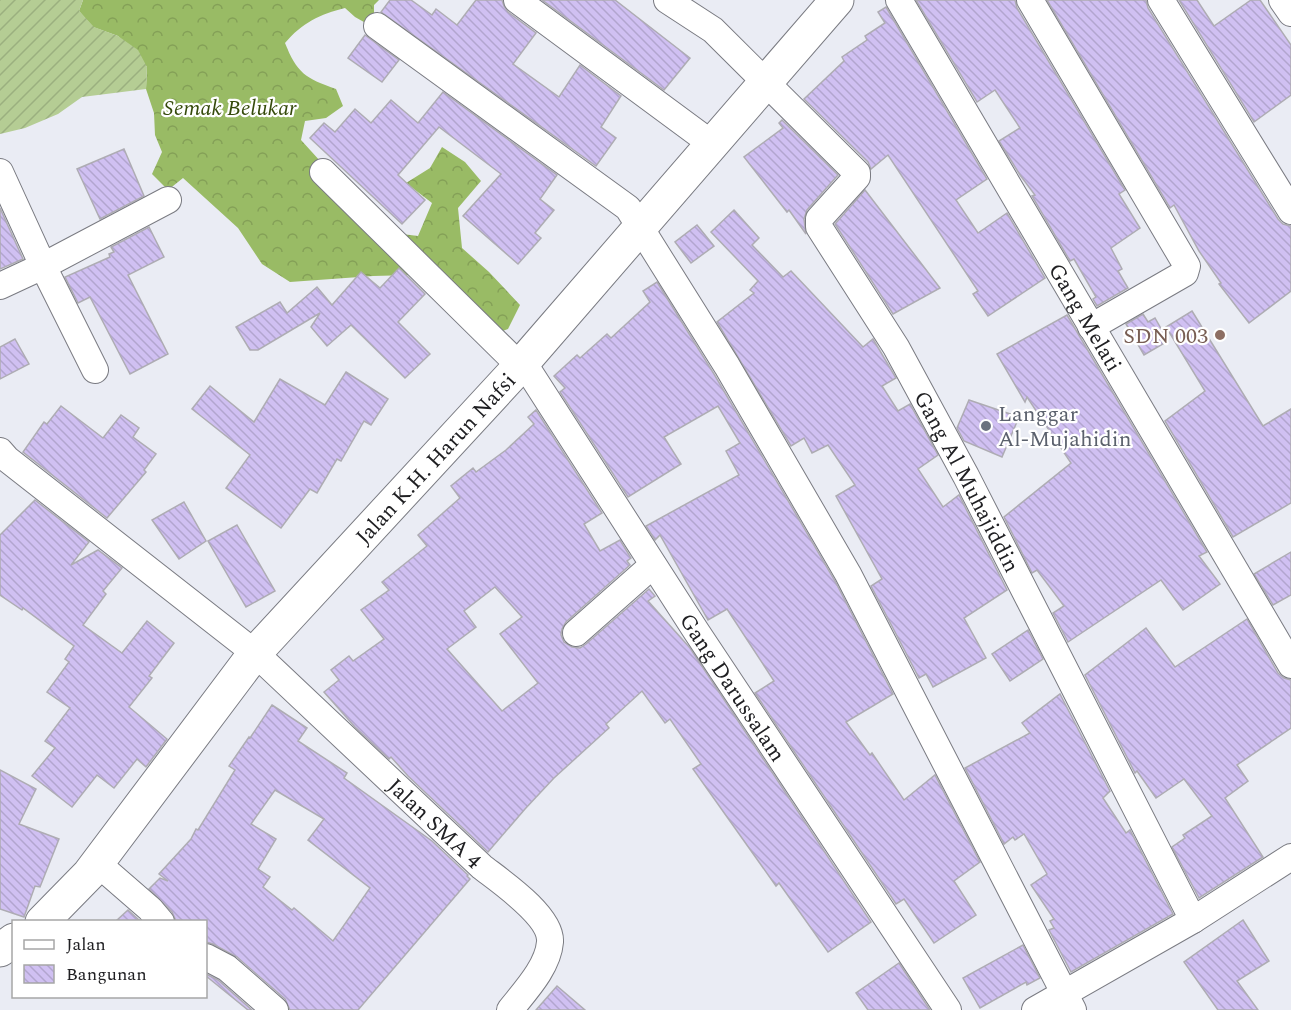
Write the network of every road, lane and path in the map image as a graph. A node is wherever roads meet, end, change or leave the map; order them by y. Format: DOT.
graph roads {
  1 [pos="517,0"];
  2 [pos="667,0"];
  3 [pos="837,0"];
  4 [pos="899,0"];
  5 [pos="1030,0"];
  6 [pos="1161,0"];
  7 [pos="1282,0"];
  8 [pos="1291,13"];
  9 [pos="376,26"];
  10 [pos="766,82"];
  11 [pos="712,144"];
  12 [pos="323,171"];
  13 [pos="0,172"];
  14 [pos="168,200"];
  15 [pos="1291,211"];
  16 [pos="640,227"];
  17 [pos="43,266"];
  18 [pos="0,286"];
  19 [pos="1091,327"];
  20 [pos="521,364"];
  21 [pos="95,370"];
  22 [pos="2,459"];
  23 [pos="653,565"];
  24 [pos="576,633"];
  25 [pos="255,653"];
  26 [pos="1291,665"];
  27 [pos="1291,857"];
  28 [pos="93,869"];
  29 [pos="44,920"];
  30 [pos="160,920"];
  31 [pos="1193,920"];
  32 [pos="207,958"];
  33 [pos="1069,1002"];
  34 [pos="275,1010"];
  35 [pos="510,1010"];
  36 [pos="948,1010"];
  37 [pos="1035,1010"];
  1 -- 11 [label="street"];
  2 -- 10 [label="street"];
  3 -- 10 [label="main road, Jalan K.H. Harun Nafsi"];
  4 -- 19 [label="street, Gang Melati"];
  5 -- 19 [label="street"];
  6 -- 15 [label="street"];
  7 -- 8 [label="street"];
  9 -- 16 [label="street"];
  10 -- 11 [label="main road, Jalan K.H. Harun Nafsi"];
  10 -- 31 [label="street, Gang Al Muhajiddin"];
  11 -- 16 [label="main road, Jalan K.H. Harun Nafsi"];
  12 -- 20 [label="street, Gang Darussalam"];
  13 -- 17 [label="street"];
  14 -- 17 [label="street"];
  16 -- 20 [label="main road, Jalan K.H. Harun Nafsi"];
  16 -- 33 [label="street"];
  17 -- 18 [label="street"];
  17 -- 21 [label="street"];
  19 -- 26 [label="street, Gang Melati"];
  20 -- 23 [label="street, Gang Darussalam"];
  20 -- 25 [label="main road, Jalan K.H. Harun Nafsi"];
  22 -- 25 [label="street, Jalan SMA 4"];
  23 -- 24 [label="street"];
  23 -- 36 [label="street, Gang Darussalam"];
  25 -- 28 [label="main road, Jalan K.H. Harun Nafsi"];
  25 -- 35 [label="street, Jalan SMA 4"];
  27 -- 31 [label="street"];
  28 -- 29 [label="main road, Jalan K.H. Harun Nafsi"];
  28 -- 30 [label="street"];
  31 -- 33 [label="street"];
  32 -- 34 [label="street"];
  33 -- 37 [label="street"];
}
